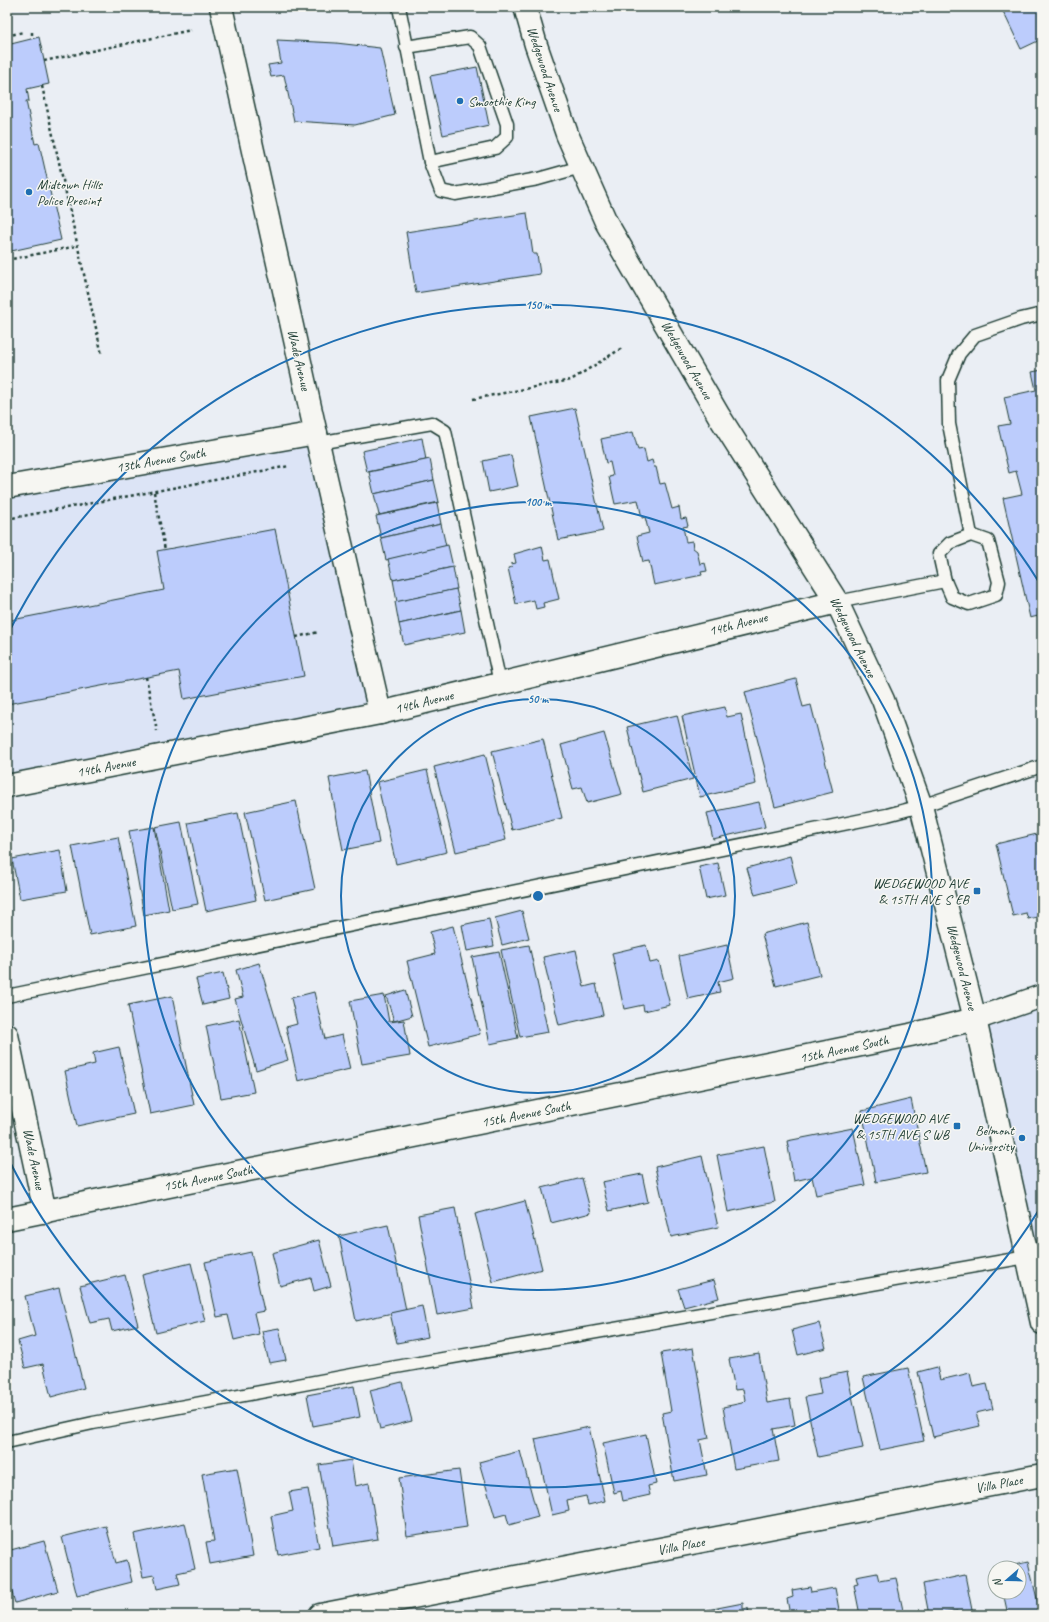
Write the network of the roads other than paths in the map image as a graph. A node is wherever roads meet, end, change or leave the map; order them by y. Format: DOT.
graph roads {
  1 [pos="221,7"];
  2 [pos="399,7"];
  3 [pos="525,7"];
  4 [pos="406,47"];
  5 [pos="430,162"];
  6 [pos="581,167"];
  7 [pos="1042,314"];
  8 [pos="317,438"];
  9 [pos="7,487"];
  10 [pos="972,535"];
  11 [pos="945,581"];
  12 [pos="837,602"];
  13 [pos="500,683"];
  14 [pos="380,713"];
  15 [pos="1042,766"];
  16 [pos="7,786"];
  17 [pos="921,806"];
  18 [pos="7,996"];
  19 [pos="1042,996"];
  20 [pos="975,1019"];
  21 [pos="7,1036"];
  22 [pos="45,1212"];
  23 [pos="7,1219"];
  24 [pos="1035,1256"];
  25 [pos="1042,1323"];
  26 [pos="7,1442"];
  27 [pos="1042,1476"];
  28 [pos="320,1615"];
  1 -- 8 [label="street, Wade Avenue"];
  2 -- 4 [label="lane"];
  3 -- 6 [label="street, Wedgewood Avenue"];
  4 -- 5 [label="lane"];
  4 -- 5 [label="lane"];
  5 -- 6 [label="lane"];
  6 -- 12 [label="street, Wedgewood Avenue"];
  7 -- 10 [label="lane"];
  8 -- 9 [label="street, 13th Avenue South"];
  8 -- 13 [label="lane"];
  8 -- 14 [label="street, Wade Avenue"];
  10 -- 11 [label="lane"];
  10 -- 11 [label="lane"];
  11 -- 12 [label="lane"];
  12 -- 13 [label="street, 14th Avenue"];
  12 -- 17 [label="street, Wedgewood Avenue"];
  13 -- 14 [label="street, 14th Avenue"];
  14 -- 16 [label="street, 14th Avenue"];
  15 -- 17 [label="lane"];
  17 -- 18 [label="lane"];
  17 -- 20 [label="street, Wedgewood Avenue"];
  19 -- 20 [label="street, 15th Avenue South"];
  20 -- 22 [label="street, 15th Avenue South"];
  20 -- 24 [label="street, Wedgewood Avenue"];
  21 -- 22 [label="street, Wade Avenue"];
  22 -- 23 [label="street, 15th Avenue South"];
  24 -- 25 [label="street, Wedgewood Avenue"];
  24 -- 26 [label="lane"];
  27 -- 28 [label="street, Villa Place"];
}
